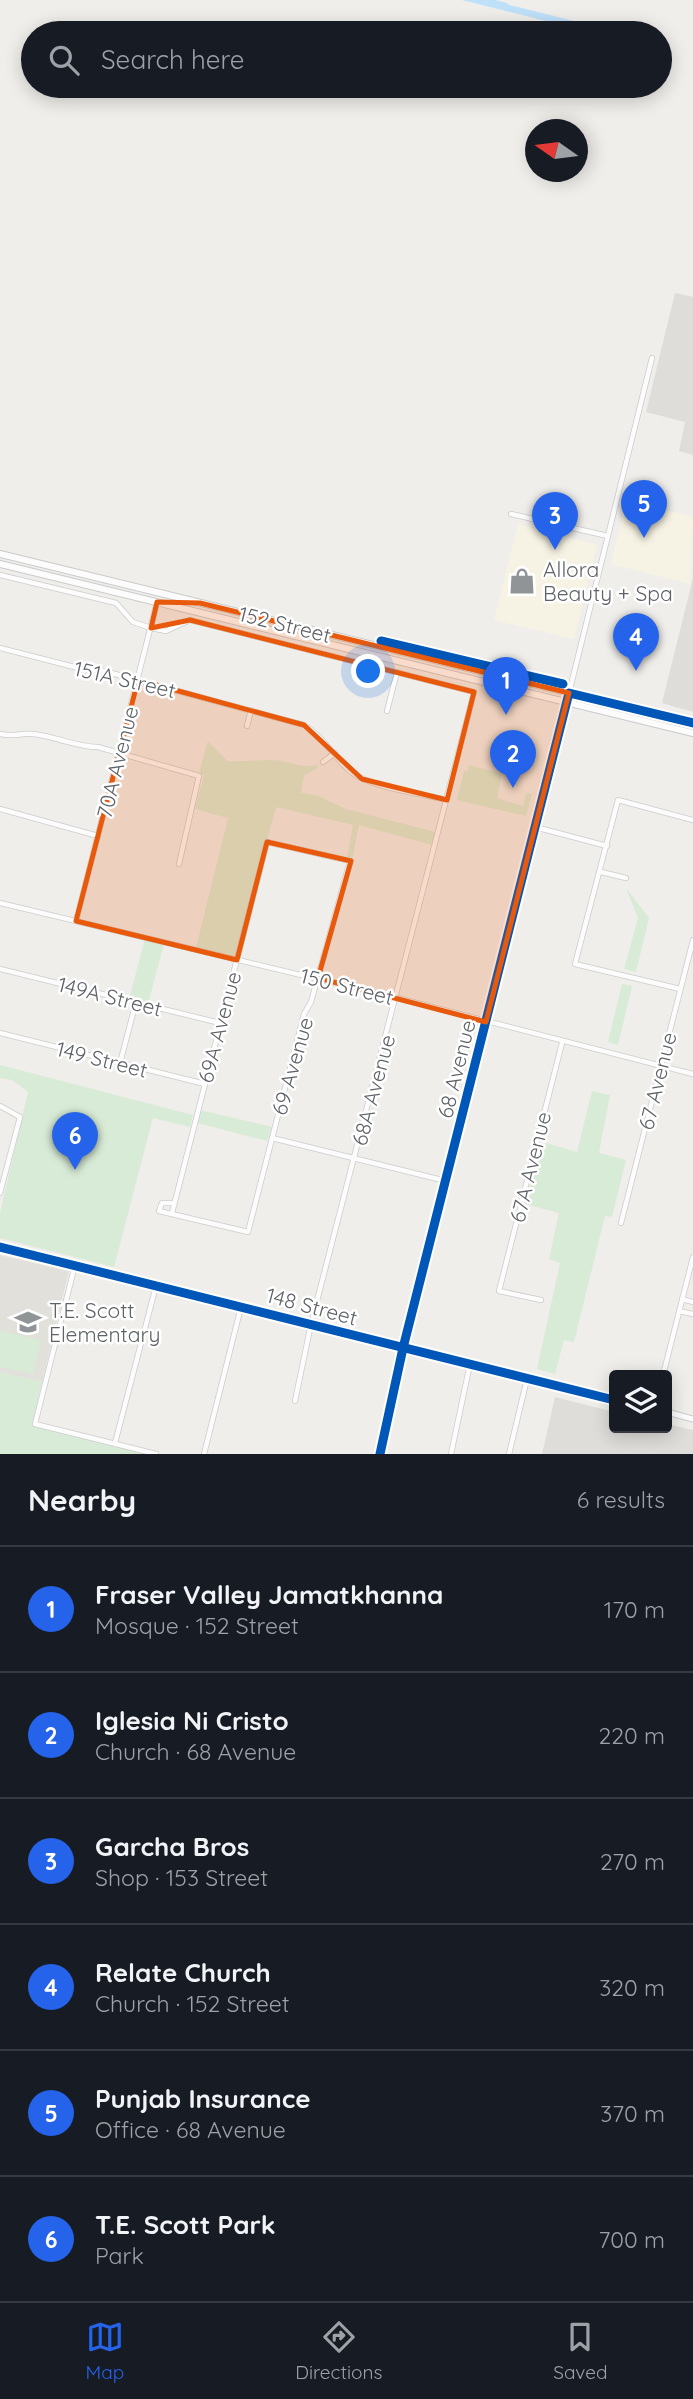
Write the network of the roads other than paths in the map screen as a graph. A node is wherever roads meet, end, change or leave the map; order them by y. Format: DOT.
graph roads {
  1 [pos="652,358"];
  2 [pos="511,513"];
  3 [pos="608,537"];
  4 [pos="0,554"];
  5 [pos="0,564"];
  6 [pos="0,575"];
  7 [pos="157,601"];
  8 [pos="200,603"];
  9 [pos="151,628"];
  10 [pos="0,648"];
  11 [pos="397,672"];
  12 [pos="138,680"];
  13 [pos="569,693"];
  14 [pos="567,702"];
  15 [pos="251,710"];
  16 [pos="387,711"];
  17 [pos="693,723"];
  18 [pos="247,726"];
  19 [pos="693,733"];
  20 [pos="0,734"];
  21 [pos="120,751"];
  22 [pos="335,753"];
  23 [pos="323,762"];
  24 [pos="447,800"];
  25 [pos="0,809"];
  26 [pos="693,820"];
  27 [pos="536,827"];
  28 [pos="98,836"];
  29 [pos="267,842"];
  30 [pos="607,846"];
  31 [pos="178,864"];
  32 [pos="601,872"];
  33 [pos="626,878"];
  34 [pos="0,903"];
  35 [pos="76,922"];
  36 [pos="693,940"];
  37 [pos="237,960"];
  38 [pos="0,969"];
  39 [pos="318,978"];
  40 [pos="680,989"];
  41 [pos="397,998"];
  42 [pos="136,1002"];
  43 [pos="486,1022"];
  44 [pos="220,1023"];
  45 [pos="0,1033"];
  46 [pos="562,1043"];
  47 [pos="120,1063"];
  48 [pos="661,1066"];
  49 [pos="693,1074"];
  50 [pos="205,1084"];
  51 [pos="0,1106"];
  52 [pos="272,1138"];
  53 [pos="355,1159"];
  54 [pos="2,1176"];
  55 [pos="446,1181"];
  56 [pos="0,1193"];
  57 [pos="174,1203"];
  58 [pos="172,1213"];
  59 [pos="621,1223"];
  60 [pos="0,1247"];
  61 [pos="693,1257"];
  62 [pos="75,1265"];
  63 [pos="156,1285"];
  64 [pos="682,1299"];
  65 [pos="541,1300"];
  66 [pos="693,1301"];
  67 [pos="241,1306"];
  68 [pos="679,1311"];
  69 [pos="693,1314"];
  70 [pos="311,1324"];
  71 [pos="403,1348"];
  72 [pos="470,1364"];
  73 [pos="664,1370"];
  74 [pos="527,1378"];
  75 [pos="609,1399"];
  76 [pos="295,1401"];
  77 [pos="672,1413"];
  78 [pos="693,1419"];
  79 [pos="115,1444"];
  80 [pos="156,1454"];
  81 [pos="204,1454"];
  82 [pos="380,1454"];
  83 [pos="451,1454"];
  84 [pos="509,1454"];
  1 -- 3 [label="street, 68 Avenue"];
  2 -- 3 [label="street"];
  3 -- 13 [label="street, 68 Avenue"];
  4 -- 8 [label="main road, 152 Street"];
  5 -- 7 [label="main road, 152 Street"];
  6 -- 9 [label="street"];
  7 -- 8 [label="main road"];
  7 -- 9 [label="street, 70A Avenue"];
  7 -- 14 [label="main road, 152 Street"];
  8 -- 13 [label="main road, 152 Street"];
  9 -- 11 [label="street"];
  9 -- 12 [label="street, 70A Avenue"];
  10 -- 12 [label="street, 151A Street"];
  11 -- 16 [label="street"];
  11 -- 24 [label="street, 68A Avenue"];
  12 -- 15 [label="street, 151A Street"];
  12 -- 21 [label="street, 70A Avenue"];
  13 -- 14 [label="street, 68 Avenue"];
  13 -- 17 [label="main road, 152 Street"];
  14 -- 19 [label="main road, 152 Street"];
  14 -- 27 [label="street, 68 Avenue"];
  15 -- 18 [label="street"];
  15 -- 22 [label="street, 151A Street"];
  20 -- 21 [label="street"];
  21 -- 28 [label="street, 70A Avenue"];
  21 -- 31 [label="street"];
  22 -- 23 [label="street"];
  22 -- 24 [label="street, 151A Street"];
  24 -- 41 [label="street, 68A Avenue"];
  25 -- 28 [label="street"];
  26 -- 30 [label="street"];
  27 -- 30 [label="street"];
  27 -- 43 [label="street, 68 Avenue"];
  28 -- 35 [label="street, 70A Avenue"];
  29 -- 37 [label="street, 69A Avenue"];
  29 -- 39 [label="street, 69 Avenue"];
  30 -- 32 [label="street"];
  32 -- 33 [label="street"];
  32 -- 40 [label="street"];
  34 -- 35 [label="street, 150 Street"];
  35 -- 37 [label="street, 150 Street"];
  36 -- 40 [label="street, 67 Avenue"];
  37 -- 39 [label="street, 150 Street"];
  37 -- 44 [label="street, 69A Avenue"];
  38 -- 42 [label="street, 149A Street"];
  39 -- 41 [label="street, 150 Street"];
  39 -- 52 [label="street, 69 Avenue"];
  40 -- 48 [label="street, 67 Avenue"];
  41 -- 43 [label="street, 150 Street"];
  41 -- 53 [label="street, 68A Avenue"];
  42 -- 44 [label="street, 149A Street"];
  42 -- 47 [label="street"];
  43 -- 46 [label="street, 150 Street"];
  43 -- 55 [label="street, 68 Avenue"];
  44 -- 50 [label="street, 69A Avenue"];
  45 -- 47 [label="street, 149 Street"];
  46 -- 48 [label="street, 150 Street"];
  46 -- 65 [label="street, 67A Avenue"];
  47 -- 50 [label="street, 149 Street"];
  48 -- 49 [label="street, 150 Street"];
  48 -- 59 [label="street, 67 Avenue"];
  50 -- 57 [label="street, 69A Avenue"];
  51 -- 54 [label="street"];
  52 -- 53 [label="street"];
  52 -- 58 [label="street, 69 Avenue"];
  53 -- 55 [label="street"];
  53 -- 70 [label="street, 68A Avenue"];
  54 -- 56 [label="street"];
  55 -- 71 [label="street, 68 Avenue"];
  57 -- 58 [label="street, 69A Avenue"];
  57 -- 58 [label="street"];
  60 -- 62 [label="street, 148 Street"];
  61 -- 64 [label="street"];
  62 -- 63 [label="street, 148 Street"];
  62 -- 79 [label="street"];
  63 -- 67 [label="street, 148 Street"];
  63 -- 79 [label="street"];
  64 -- 66 [label="street"];
  64 -- 68 [label="street"];
  67 -- 70 [label="street, 148 Street"];
  67 -- 81 [label="street"];
  68 -- 69 [label="street"];
  68 -- 73 [label="street"];
  70 -- 71 [label="street, 148 Street"];
  70 -- 76 [label="street, 68A Avenue"];
  71 -- 72 [label="street, 148 Street"];
  71 -- 82 [label="street, 68 Avenue"];
  72 -- 74 [label="street, 148 Street"];
  72 -- 83 [label="street"];
  74 -- 75 [label="street, 148 Street"];
  74 -- 84 [label="street"];
  77 -- 78 [label="street"];
  79 -- 80 [label="street"];
}
